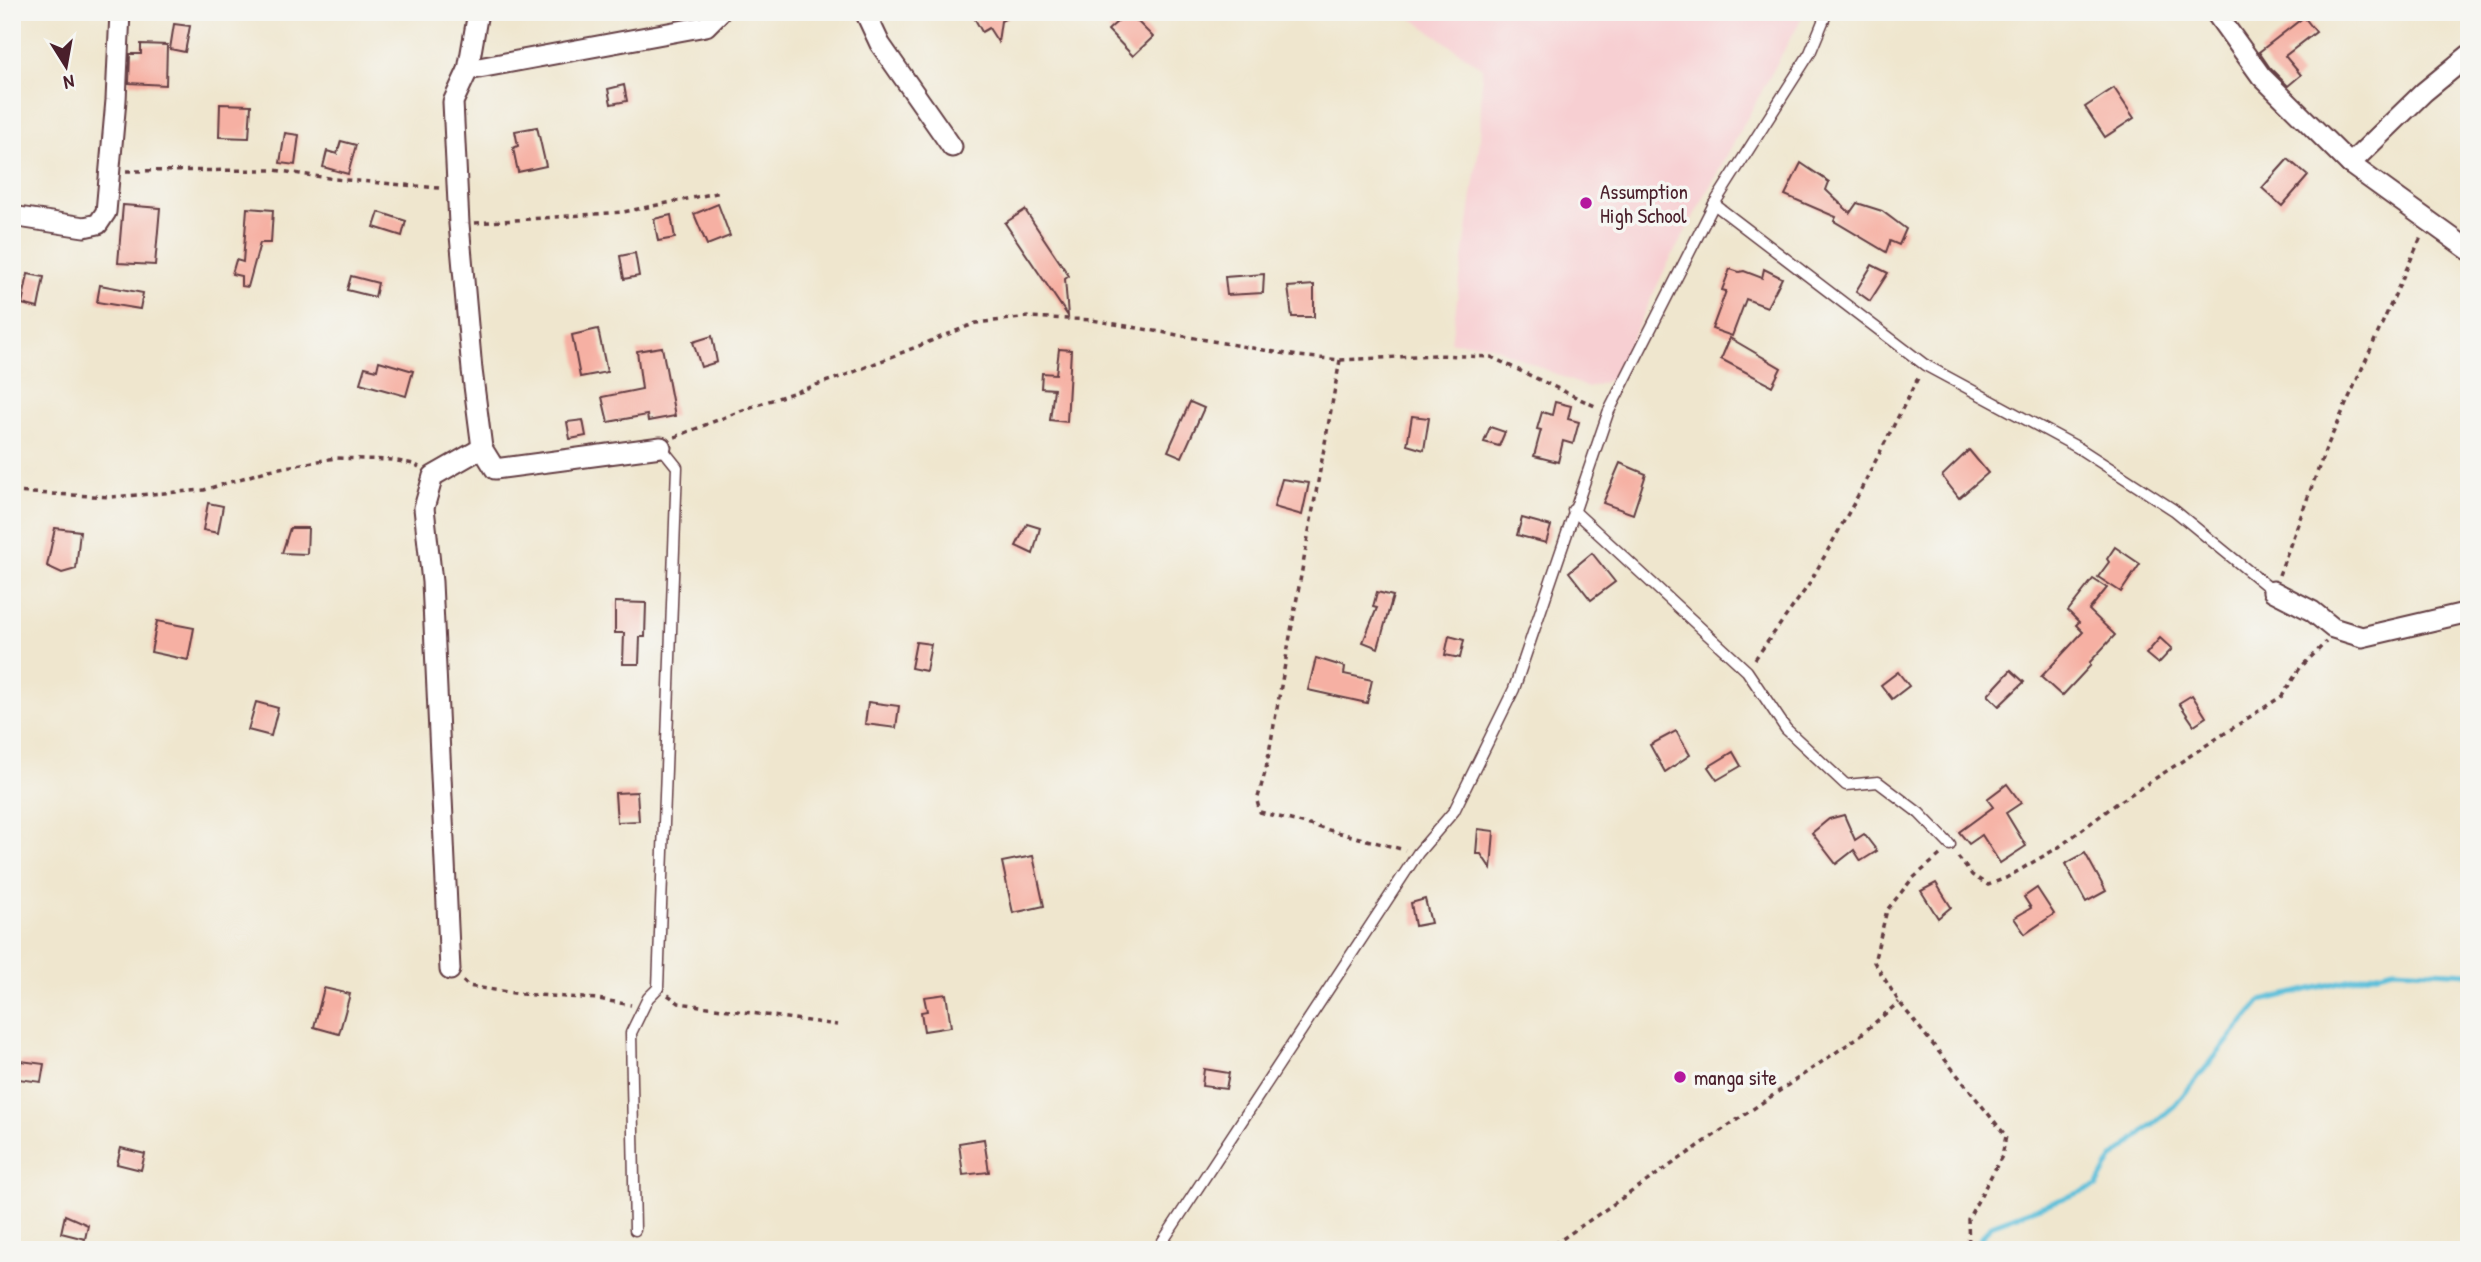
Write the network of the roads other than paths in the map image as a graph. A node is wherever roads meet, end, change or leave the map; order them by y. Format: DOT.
graph roads {
  1 [pos="120,12"];
  2 [pos="478,12"];
  3 [pos="720,12"];
  4 [pos="865,12"];
  5 [pos="1827,12"];
  6 [pos="2215,12"];
  7 [pos="2469,55"];
  8 [pos="468,70"];
  9 [pos="952,147"];
  10 [pos="2350,164"];
  11 [pos="1714,204"];
  12 [pos="12,216"];
  13 [pos="2469,250"];
  14 [pos="482,447"];
  15 [pos="661,447"];
  16 [pos="1573,510"];
  17 [pos="2273,591"];
  18 [pos="2469,612"];
  19 [pos="1950,845"];
  20 [pos="450,970"];
  21 [pos="635,1230"];
  22 [pos="1157,1250"];
  1 -- 12 [label="street"];
  2 -- 8 [label="street"];
  3 -- 8 [label="street"];
  4 -- 9 [label="street"];
  5 -- 11 [label="lane"];
  6 -- 10 [label="street"];
  7 -- 10 [label="street"];
  8 -- 14 [label="street"];
  10 -- 13 [label="street"];
  11 -- 16 [label="lane"];
  11 -- 17 [label="lane"];
  14 -- 15 [label="street"];
  14 -- 20 [label="street"];
  15 -- 21 [label="lane"];
  16 -- 19 [label="lane"];
  16 -- 22 [label="lane"];
  17 -- 18 [label="street"];
}
